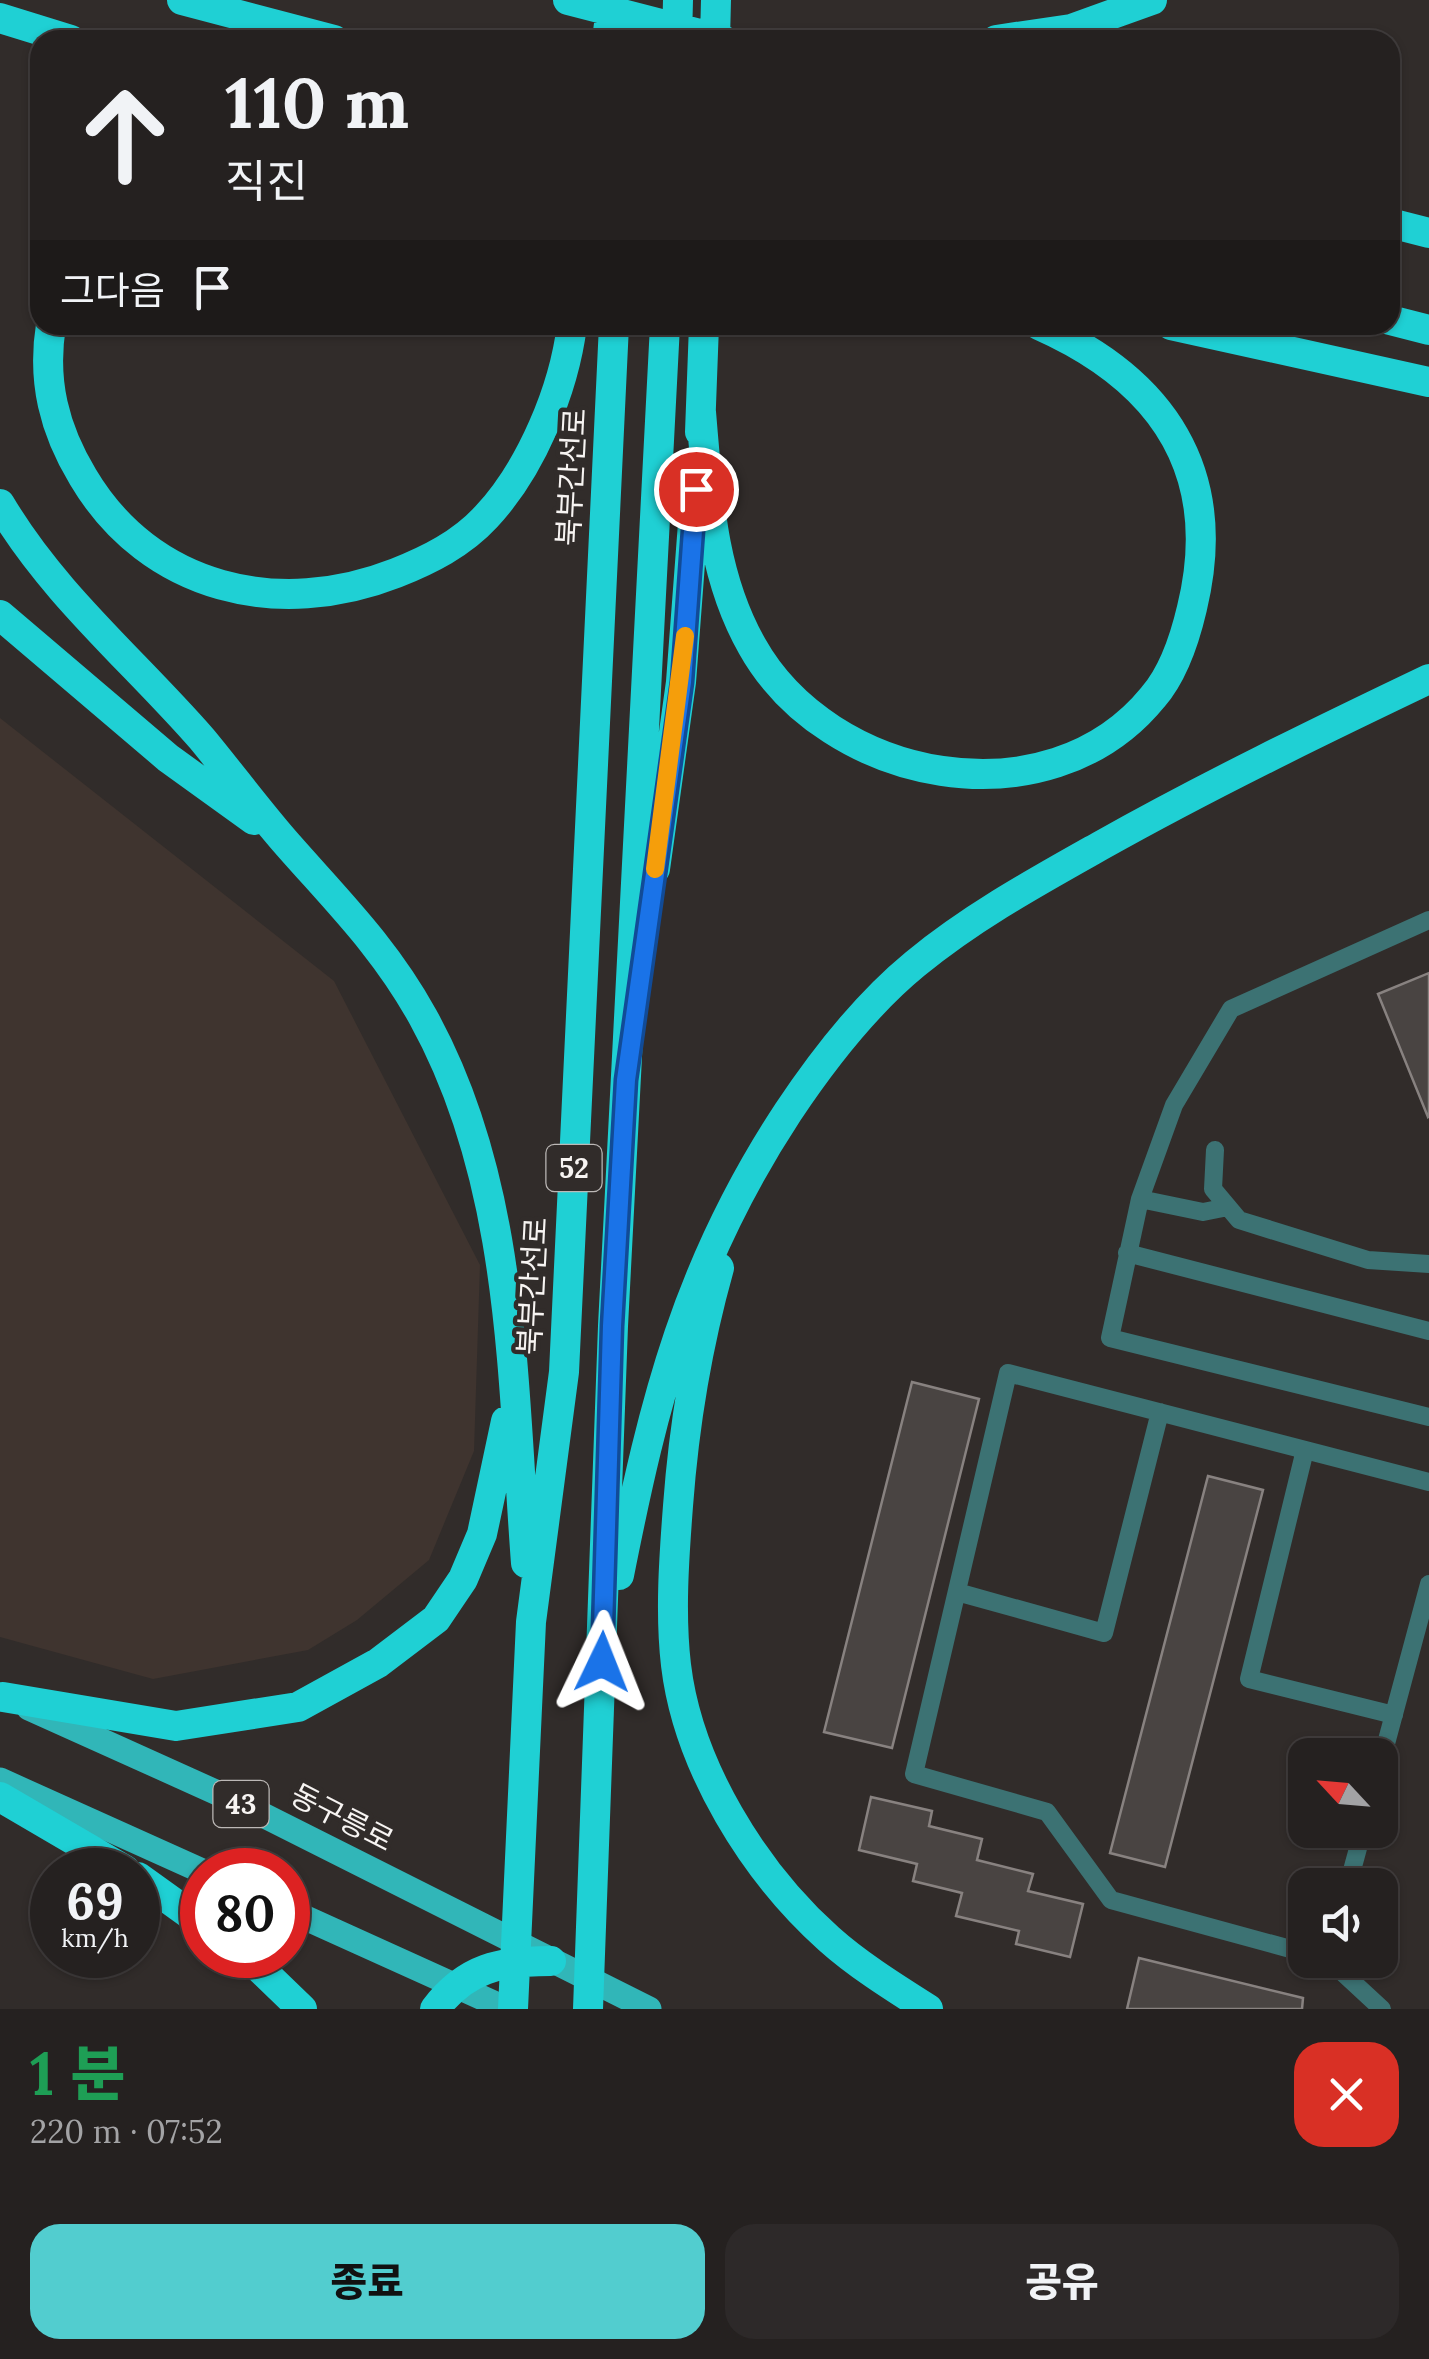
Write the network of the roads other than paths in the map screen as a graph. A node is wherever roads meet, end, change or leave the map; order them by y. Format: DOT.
graph roads {
  1 [pos="182,0"];
  2 [pos="568,0"];
  3 [pos="612,0"];
  4 [pos="625,0"];
  5 [pos="678,0"];
  6 [pos="716,0"];
  7 [pos="1152,0"];
  8 [pos="0,18"];
  9 [pos="39,30"];
  10 [pos="296,30"];
  11 [pos="608,30"];
  12 [pos="624,30"];
  13 [pos="677,30"];
  14 [pos="684,30"];
  15 [pos="715,30"];
  16 [pos="1064,30"];
  17 [pos="1400,226"];
  18 [pos="1429,233"];
  19 [pos="1400,323"];
  20 [pos="1429,330"];
  21 [pos="50,335"];
  22 [pos="571,335"];
  23 [pos="614,335"];
  24 [pos="664,335"];
  25 [pos="704,335"];
  26 [pos="1063,335"];
  27 [pos="1216,335"];
  28 [pos="1429,382"];
  29 [pos="701,412"];
  30 [pos="0,504"];
  31 [pos="0,615"];
  32 [pos="1429,679"];
  33 [pos="287,844"];
  34 [pos="1429,920"];
  35 [pos="626,1080"];
  36 [pos="1215,1150"];
  37 [pos="747,1174"];
  38 [pos="1140,1199"];
  39 [pos="1228,1207"];
  40 [pos="1127,1253"];
  41 [pos="1429,1264"];
  42 [pos="1429,1330"];
  43 [pos="512,1388"];
  44 [pos="1160,1412"];
  45 [pos="1428,1413"];
  46 [pos="1305,1450"];
  47 [pos="1429,1482"];
  48 [pos="1429,1584"];
  49 [pos="957,1592"];
  50 [pos="531,1622"];
  51 [pos="602,1662"];
  52 [pos="2,1696"];
  53 [pos="1394,1715"];
  54 [pos="1388,1738"];
  55 [pos="0,1780"];
  56 [pos="0,1797"];
  57 [pos="87,1848"];
  58 [pos="180,1861"];
  59 [pos="310,1920"];
  60 [pos="1288,1948"];
  61 [pos="551,1961"];
  62 [pos="270,1978"];
  63 [pos="1348,1978"];
  64 [pos="459,1990"];
  65 [pos="302,2009"];
  66 [pos="510,2009"];
  67 [pos="588,2009"];
  68 [pos="649,2009"];
  69 [pos="928,2009"];
  70 [pos="1382,2009"];
  1 -- 10 [label="highway"];
  2 -- 14 [label="highway"];
  3 -- 11 [label="highway"];
  4 -- 12 [label="highway"];
  5 -- 13 [label="highway"];
  6 -- 15 [label="highway"];
  7 -- 16 [label="highway"];
  8 -- 9 [label="highway"];
  17 -- 18 [label="highway"];
  19 -- 20 [label="highway"];
  21 -- 22 [label="highway"];
  23 -- 50 [label="highway, 북부간선로 / 52"];
  24 -- 35 [label="highway, 52"];
  25 -- 29 [label="highway"];
  26 -- 29 [label="highway"];
  27 -- 28 [label="highway"];
  29 -- 35 [label="highway"];
  30 -- 33 [label="highway"];
  31 -- 33 [label="highway"];
  32 -- 37 [label="highway"];
  33 -- 43 [label="highway"];
  34 -- 38 [label="lane"];
  35 -- 51 [label="highway, 52"];
  36 -- 39 [label="lane"];
  37 -- 51 [label="highway"];
  37 -- 69 [label="highway"];
  38 -- 39 [label="lane"];
  38 -- 40 [label="lane"];
  39 -- 41 [label="lane"];
  40 -- 42 [label="lane"];
  40 -- 45 [label="lane"];
  43 -- 50 [label="highway"];
  43 -- 52 [label="highway"];
  44 -- 46 [label="lane"];
  44 -- 49 [label="lane"];
  44 -- 49 [label="lane"];
  46 -- 47 [label="lane"];
  46 -- 53 [label="lane"];
  48 -- 53 [label="lane"];
  49 -- 60 [label="lane"];
  50 -- 66 [label="highway, 북부간선로 / 52"];
  51 -- 67 [label="highway, 52"];
  52 -- 61 [label="main road, 동구릉로 / 43"];
  53 -- 54 [label="lane"];
  55 -- 58 [label="main road, 43"];
  56 -- 57 [label="highway"];
  59 -- 64 [label="main road"];
  61 -- 64 [label="highway"];
  61 -- 68 [label="main road, 동구릉로 / 43"];
  62 -- 65 [label="highway"];
  63 -- 70 [label="lane"];
  64 -- 66 [label="main road"];
}
